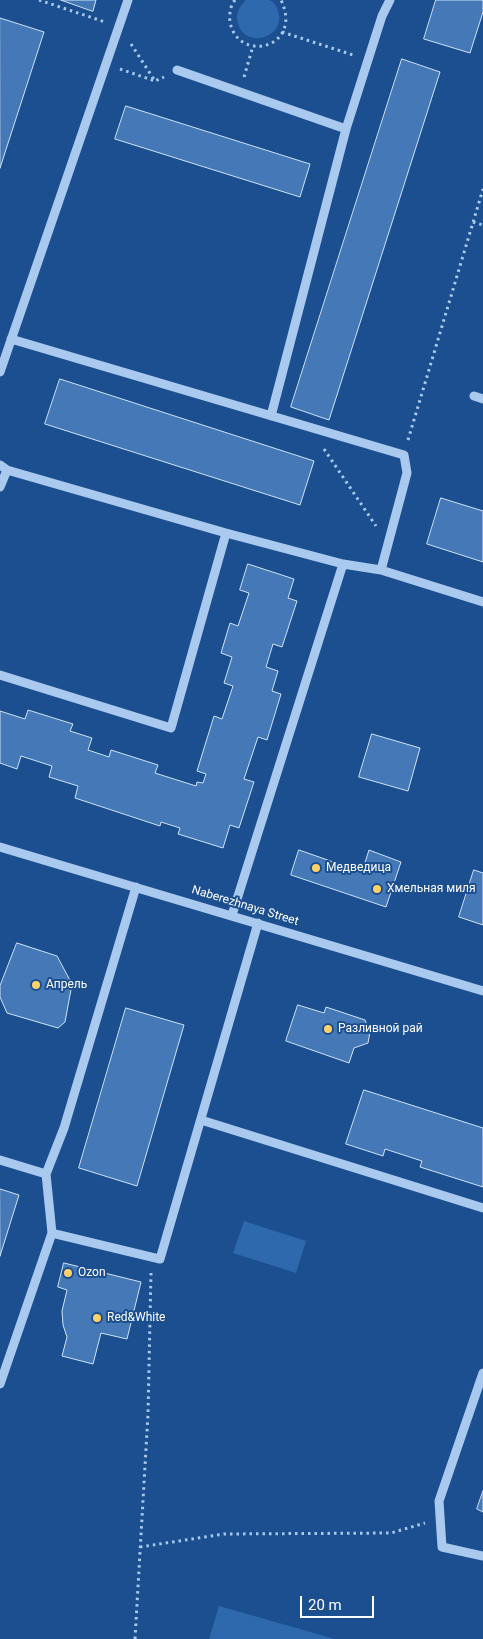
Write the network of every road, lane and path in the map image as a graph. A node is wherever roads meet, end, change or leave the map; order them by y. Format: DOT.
graph roads {
  1 [pos="128,0"];
  2 [pos="235,0"];
  3 [pos="281,0"];
  4 [pos="390,0"];
  5 [pos="282,32"];
  6 [pos="253,46"];
  7 [pos="368,60"];
  8 [pos="106,64"];
  9 [pos="178,70"];
  10 [pos="155,81"];
  11 [pos="239,92"];
  12 [pos="346,129"];
  13 [pos="483,189"];
  14 [pos="473,222"];
  15 [pos="483,225"];
  16 [pos="10,339"];
  17 [pos="0,372"];
  18 [pos="474,396"];
  19 [pos="483,399"];
  20 [pos="271,416"];
  21 [pos="309,427"];
  22 [pos="404,455"];
  23 [pos="3,468"];
  24 [pos="0,487"];
  25 [pos="226,533"];
  26 [pos="388,543"];
  27 [pos="343,564"];
  28 [pos="381,570"];
  29 [pos="483,602"];
  30 [pos="0,675"];
  31 [pos="0,847"];
  32 [pos="136,886"];
  33 [pos="232,915"];
  34 [pos="258,923"];
  35 [pos="483,991"];
  36 [pos="201,1120"];
  37 [pos="0,1160"];
  38 [pos="46,1174"];
  39 [pos="483,1208"];
  40 [pos="52,1233"];
  41 [pos="151,1257"];
  42 [pos="483,1373"];
  43 [pos="0,1384"];
  44 [pos="440,1519"];
  45 [pos="140,1548"];
  46 [pos="483,1556"];
  47 [pos="135,1639"];
  1 -- 8 [label="street"];
  2 -- 6 [label="path"];
  3 -- 5 [label="path"];
  4 -- 7 [label="street"];
  5 -- 6 [label="path"];
  5 -- 7 [label="path"];
  6 -- 11 [label="path"];
  7 -- 12 [label="street"];
  8 -- 10 [label="path"];
  8 -- 16 [label="street"];
  9 -- 11 [label="street"];
  11 -- 12 [label="street"];
  12 -- 20 [label="street"];
  13 -- 14 [label="path"];
  14 -- 15 [label="path"];
  14 -- 22 [label="path"];
  16 -- 17 [label="street"];
  16 -- 20 [label="street"];
  18 -- 19 [label="street"];
  20 -- 21 [label="street"];
  21 -- 22 [label="street"];
  21 -- 26 [label="path"];
  22 -- 26 [label="street"];
  23 -- 24 [label="street"];
  23 -- 25 [label="street"];
  25 -- 27 [label="street"];
  25 -- 30 [label="street"];
  26 -- 28 [label="street"];
  27 -- 28 [label="street"];
  27 -- 33 [label="street"];
  28 -- 29 [label="street"];
  31 -- 32 [label="street, Naberezhnaya Street"];
  32 -- 33 [label="street, Naberezhnaya Street"];
  32 -- 38 [label="street"];
  33 -- 34 [label="street, Naberezhnaya Street"];
  34 -- 35 [label="street, Naberezhnaya Street"];
  34 -- 36 [label="street"];
  36 -- 39 [label="street"];
  36 -- 41 [label="street"];
  37 -- 38 [label="street"];
  38 -- 40 [label="street"];
  40 -- 41 [label="street"];
  40 -- 43 [label="street"];
  41 -- 45 [label="path"];
  42 -- 44 [label="street"];
  44 -- 45 [label="path"];
  44 -- 46 [label="street"];
  45 -- 47 [label="path"];
}
